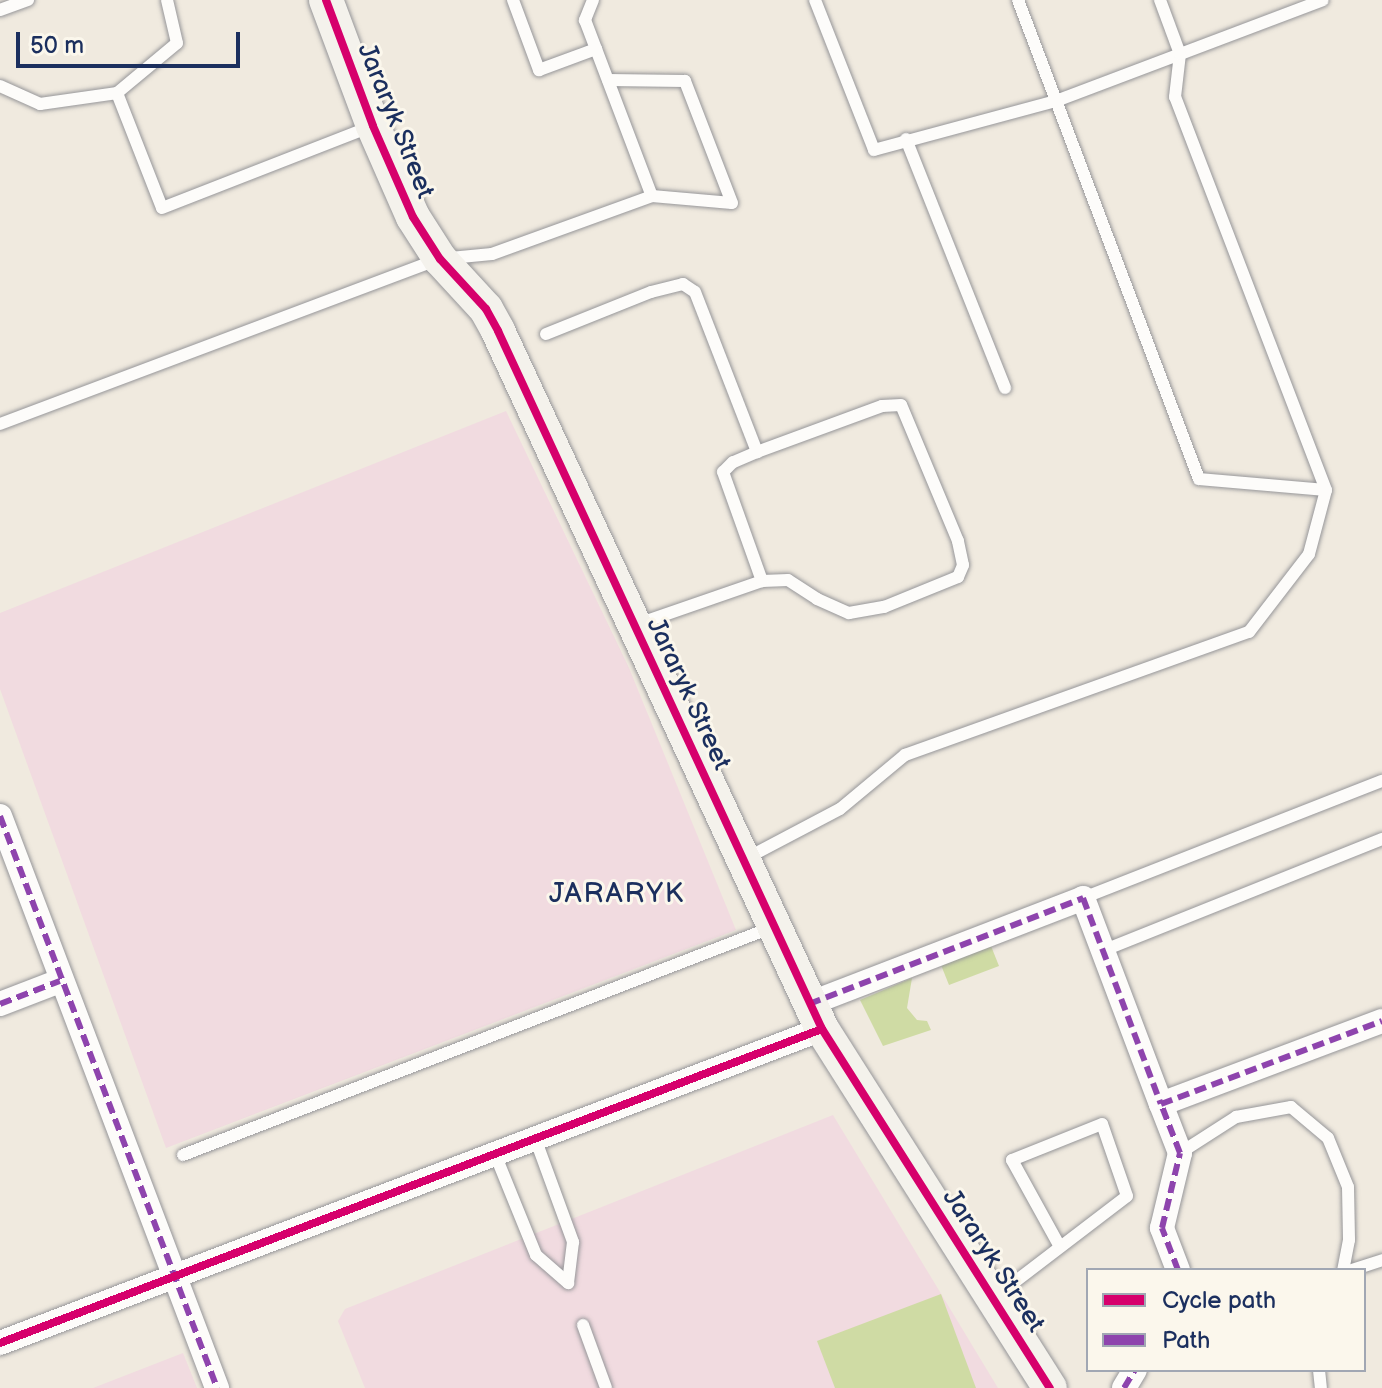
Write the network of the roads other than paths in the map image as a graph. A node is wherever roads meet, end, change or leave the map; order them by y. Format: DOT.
graph roads {
  1 [pos="28,0"];
  2 [pos="167,0"];
  3 [pos="326,0"];
  4 [pos="513,0"];
  5 [pos="593,0"];
  6 [pos="815,0"];
  7 [pos="1018,0"];
  8 [pos="1160,0"];
  9 [pos="1323,0"];
  10 [pos="0,10"];
  11 [pos="596,49"];
  12 [pos="1180,54"];
  13 [pos="608,80"];
  14 [pos="0,86"];
  15 [pos="117,93"];
  16 [pos="1056,101"];
  17 [pos="373,126"];
  18 [pos="906,139"];
  19 [pos="652,196"];
  20 [pos="440,259"];
  21 [pos="546,334"];
  22 [pos="1005,388"];
  23 [pos="0,424"];
  24 [pos="757,452"];
  25 [pos="1326,490"];
  26 [pos="762,581"];
  27 [pos="634,625"];
  28 [pos="1382,781"];
  29 [pos="0,816"];
  30 [pos="1382,839"];
  31 [pos="742,860"];
  32 [pos="1083,898"];
  33 [pos="773,927"];
  34 [pos="1102,951"];
  35 [pos="60,981"];
  36 [pos="0,1004"];
  37 [pos="816,1016"];
  38 [pos="1382,1021"];
  39 [pos="1161,1104"];
  40 [pos="535,1138"];
  41 [pos="1180,1153"];
  42 [pos="495,1154"];
  43 [pos="183,1155"];
  44 [pos="1060,1247"];
  45 [pos="1382,1260"];
  46 [pos="1177,1268"];
  47 [pos="1343,1268"];
  48 [pos="1358,1268"];
  49 [pos="174,1277"];
  50 [pos="993,1299"];
  51 [pos="583,1325"];
  52 [pos="0,1343"];
  53 [pos="217,1388"];
  54 [pos="606,1388"];
  55 [pos="1050,1388"];
  1 -- 10 [label="lane"];
  2 -- 15 [label="lane"];
  3 -- 17 [label="street, Jararyk Street"];
  4 -- 11 [label="lane"];
  5 -- 11 [label="lane"];
  6 -- 18 [label="lane"];
  7 -- 16 [label="lane"];
  8 -- 12 [label="lane"];
  9 -- 12 [label="lane"];
  11 -- 13 [label="lane"];
  12 -- 16 [label="lane"];
  12 -- 25 [label="lane"];
  13 -- 19 [label="lane"];
  13 -- 19 [label="lane"];
  14 -- 15 [label="lane"];
  15 -- 17 [label="lane"];
  16 -- 18 [label="lane"];
  16 -- 25 [label="lane"];
  17 -- 20 [label="street, Jararyk Street"];
  18 -- 22 [label="lane"];
  19 -- 20 [label="lane"];
  20 -- 23 [label="lane"];
  20 -- 27 [label="street, Jararyk Street"];
  21 -- 24 [label="lane"];
  24 -- 26 [label="lane"];
  24 -- 26 [label="lane"];
  25 -- 31 [label="lane"];
  26 -- 27 [label="lane"];
  27 -- 31 [label="street, Jararyk Street"];
  28 -- 32 [label="lane"];
  29 -- 35 [label="street"];
  30 -- 34 [label="lane"];
  31 -- 33 [label="street, Jararyk Street"];
  32 -- 34 [label="street"];
  32 -- 37 [label="street"];
  33 -- 37 [label="street, Jararyk Street"];
  33 -- 43 [label="lane"];
  34 -- 39 [label="street"];
  35 -- 36 [label="street"];
  35 -- 49 [label="street"];
  37 -- 40 [label="street"];
  37 -- 50 [label="street, Jararyk Street"];
  38 -- 39 [label="street"];
  39 -- 41 [label="street"];
  40 -- 42 [label="street"];
  40 -- 42 [label="lane"];
  41 -- 46 [label="street"];
  41 -- 47 [label="lane"];
  42 -- 49 [label="street"];
  44 -- 44 [label="lane"];
  44 -- 50 [label="lane"];
  45 -- 48 [label="lane"];
  49 -- 52 [label="street"];
  49 -- 53 [label="street"];
  50 -- 55 [label="street, Jararyk Street"];
  51 -- 54 [label="lane"];
}
